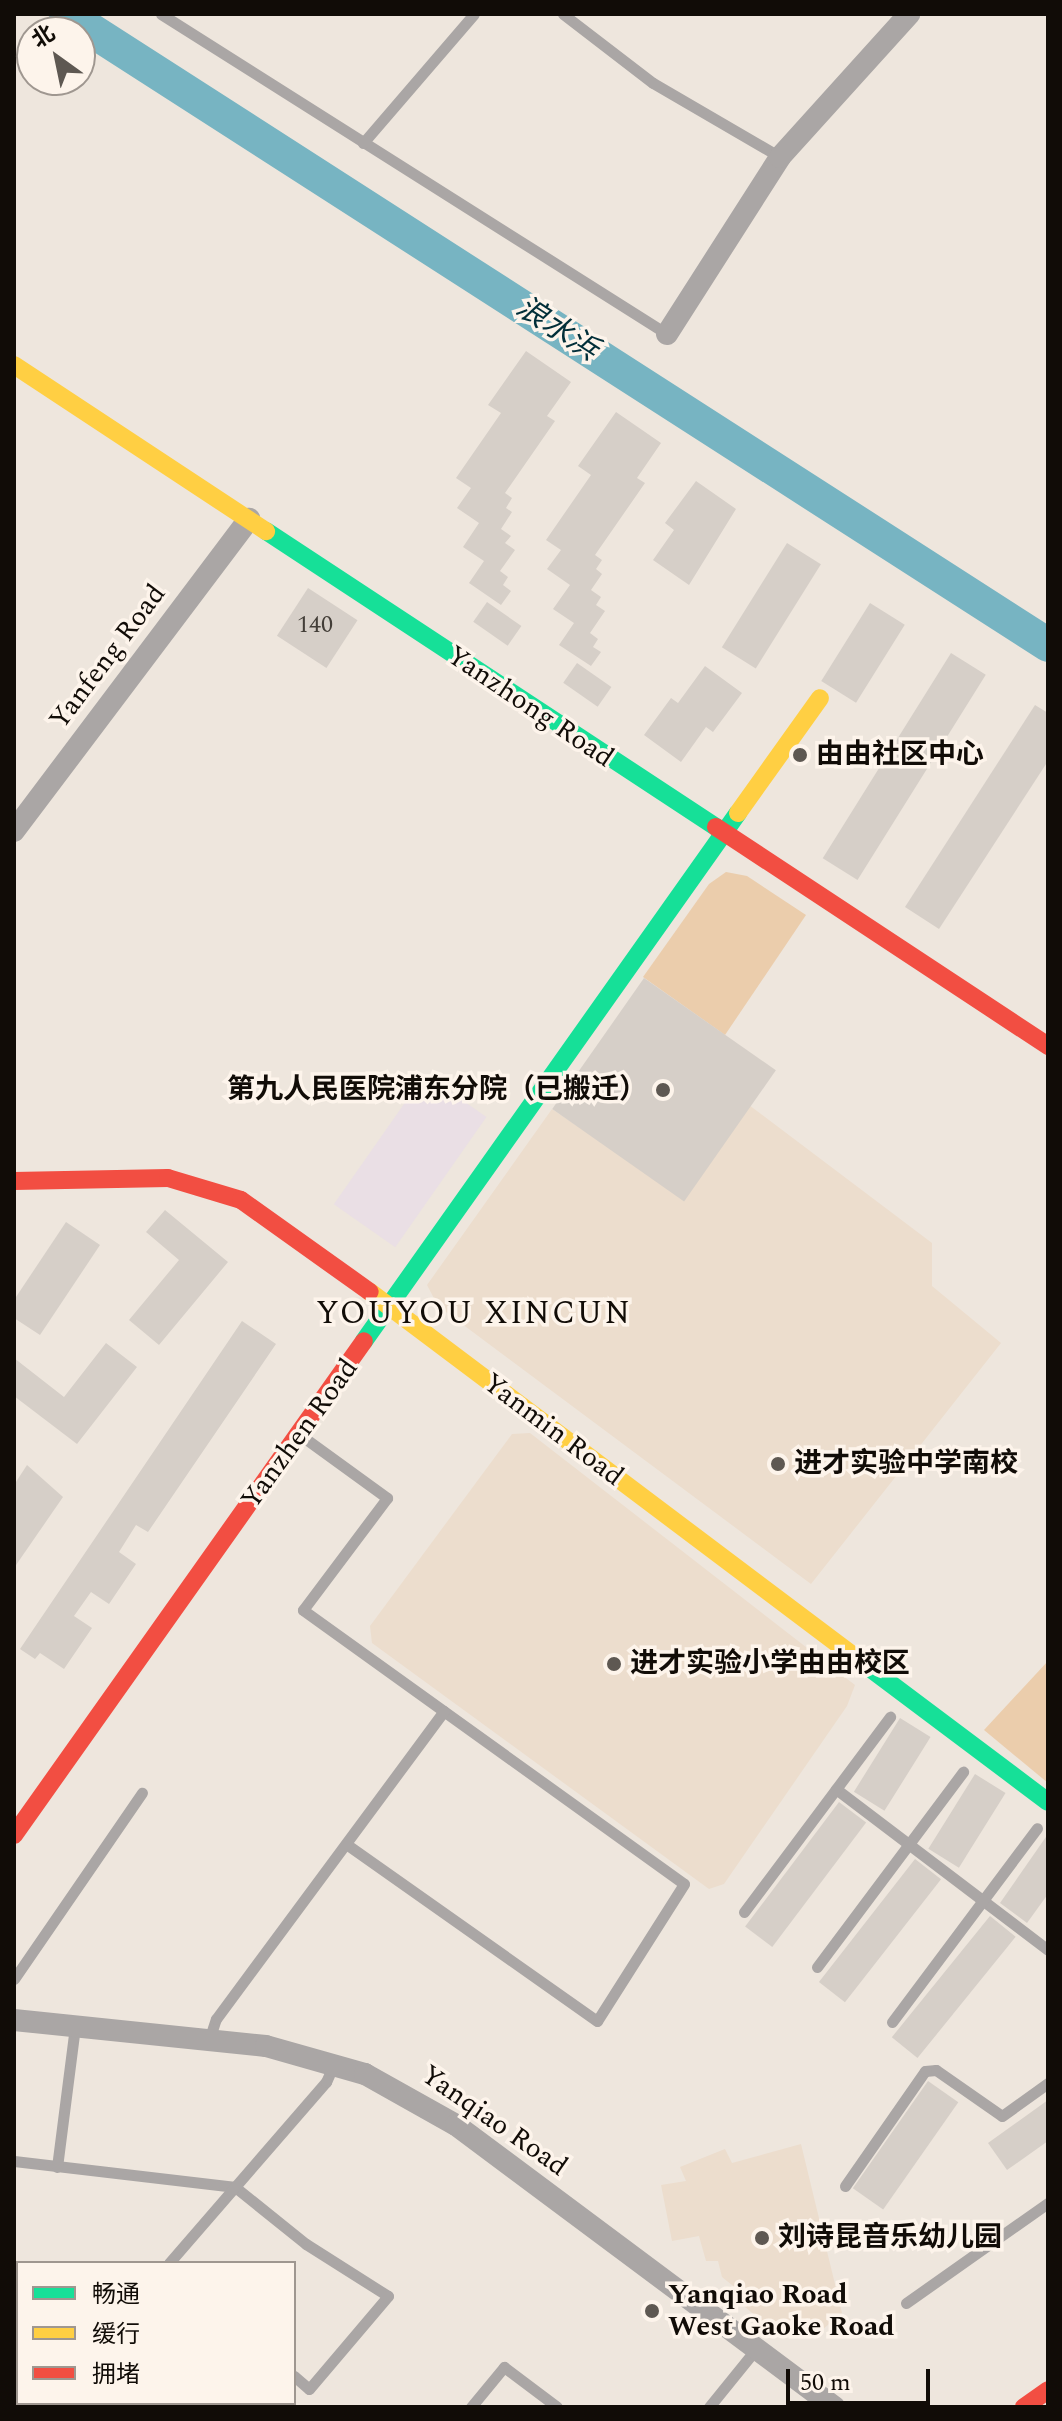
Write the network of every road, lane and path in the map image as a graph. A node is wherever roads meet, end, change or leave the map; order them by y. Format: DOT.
graph roads {
  1 [pos="161,14"];
  2 [pos="474,14"];
  3 [pos="563,14"];
  4 [pos="909,14"];
  5 [pos="363,143"];
  6 [pos="780,157"];
  7 [pos="667,334"];
  8 [pos="14,365"];
  9 [pos="249,519"];
  10 [pos="820,698"];
  11 [pos="14,831"];
  12 [pos="723,836"];
  13 [pos="1048,1046"];
  14 [pos="14,1181"];
  15 [pos="392,1308"];
  16 [pos="299,1434"];
  17 [pos="444,1711"];
  18 [pos="890,1717"];
  19 [pos="963,1772"];
  20 [pos="836,1789"];
  21 [pos="142,1793"];
  22 [pos="1048,1802"];
  23 [pos="1037,1828"];
  24 [pos="14,1835"];
  25 [pos="346,1844"];
  26 [pos="909,1844"];
  27 [pos="983,1900"];
  28 [pos="744,1912"];
  29 [pos="1048,1950"];
  30 [pos="817,1967"];
  31 [pos="14,1979"];
  32 [pos="14,2020"];
  33 [pos="892,2022"];
  34 [pos="75,2026"];
  35 [pos="209,2040"];
  36 [pos="335,2063"];
  37 [pos="1048,2083"];
  38 [pos="14,2161"];
  39 [pos="57,2167"];
  40 [pos="845,2186"];
  41 [pos="235,2187"];
  42 [pos="1048,2203"];
  43 [pos="171,2261"];
  44 [pos="906,2303"];
  45 [pos="756,2349"];
  46 [pos="296,2378"];
  47 [pos="1048,2390"];
  48 [pos="471,2407"];
  49 [pos="557,2407"];
  50 [pos="709,2407"];
  51 [pos="834,2407"];
  52 [pos="1024,2407"];
  1 -- 5 [label="lane"];
  2 -- 5 [label="lane"];
  3 -- 6 [label="lane"];
  4 -- 6 [label="street"];
  5 -- 7 [label="lane"];
  6 -- 7 [label="street"];
  8 -- 9 [label="street, Yanzhong Road"];
  9 -- 11 [label="street, Yanfeng Road"];
  9 -- 12 [label="street, Yanzhong Road"];
  10 -- 12 [label="street, Yanzhen Road"];
  12 -- 13 [label="street, Yanzhong Road"];
  12 -- 15 [label="street, Yanzhen Road"];
  14 -- 15 [label="street, Yanmin Road"];
  15 -- 16 [label="street, Yanzhen Road"];
  15 -- 22 [label="street, Yanmin Road"];
  16 -- 17 [label="lane"];
  16 -- 24 [label="street, Yanzhen Road"];
  17 -- 25 [label="lane"];
  17 -- 25 [label="lane"];
  18 -- 20 [label="lane"];
  19 -- 26 [label="lane"];
  20 -- 26 [label="lane"];
  20 -- 28 [label="lane"];
  21 -- 31 [label="lane"];
  23 -- 27 [label="lane"];
  25 -- 35 [label="lane"];
  26 -- 27 [label="lane"];
  26 -- 30 [label="lane"];
  27 -- 29 [label="lane"];
  27 -- 33 [label="lane"];
  32 -- 34 [label="street, Yanqiao Road"];
  34 -- 35 [label="street, Yanqiao Road"];
  34 -- 39 [label="lane"];
  35 -- 36 [label="street, Yanqiao Road"];
  36 -- 41 [label="lane"];
  36 -- 45 [label="street, Yanqiao Road"];
  37 -- 40 [label="lane"];
  38 -- 39 [label="lane"];
  39 -- 41 [label="lane"];
  41 -- 43 [label="lane"];
  41 -- 46 [label="lane"];
  42 -- 44 [label="lane"];
  45 -- 50 [label="lane"];
  45 -- 51 [label="street, Yanqiao Road"];
  47 -- 52 [label="street"];
  48 -- 49 [label="lane"];
}
